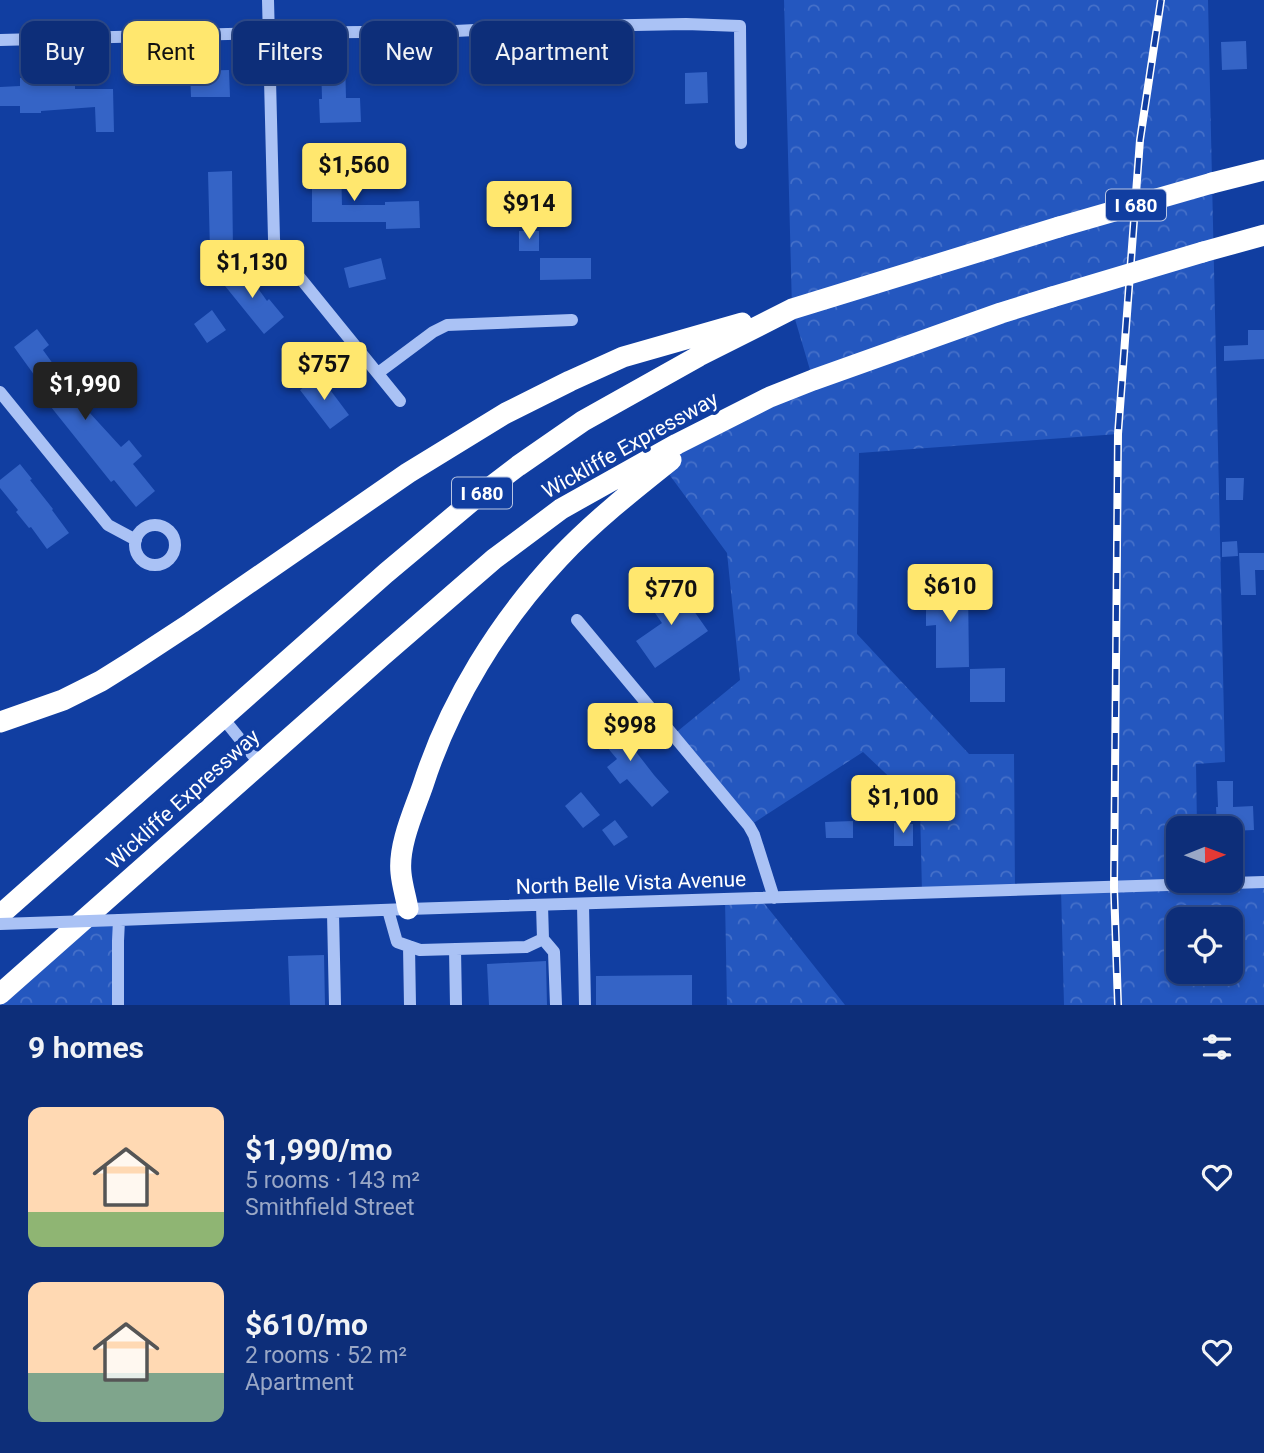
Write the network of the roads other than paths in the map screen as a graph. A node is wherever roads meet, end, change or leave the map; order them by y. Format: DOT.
graph roads {
  1 [pos="268,0"];
  2 [pos="269,21"];
  3 [pos="347,33"];
  4 [pos="233,34"];
  5 [pos="0,40"];
  6 [pos="270,84"];
  7 [pos="741,143"];
  8 [pos="1264,170"];
  9 [pos="1264,235"];
  10 [pos="792,309"];
  11 [pos="572,320"];
  12 [pos="378,373"];
  13 [pos="0,392"];
  14 [pos="400,401"];
  15 [pos="712,427"];
  16 [pos="136,540"];
  17 [pos="577,620"];
  18 [pos="223,718"];
  19 [pos="0,722"];
  20 [pos="260,764"];
  21 [pos="1264,882"];
  22 [pos="774,898"];
  23 [pos="583,904"];
  24 [pos="542,905"];
  25 [pos="398,910"];
  26 [pos="332,913"];
  27 [pos="0,915"];
  28 [pos="119,920"];
  29 [pos="0,924"];
  30 [pos="543,939"];
  31 [pos="409,946"];
  32 [pos="455,949"];
  33 [pos="0,994"];
  34 [pos="118,1005"];
  35 [pos="335,1005"];
  36 [pos="410,1005"];
  37 [pos="456,1005"];
  38 [pos="556,1005"];
  39 [pos="585,1005"];
  1 -- 2 [label="street"];
  3 -- 7 [label="street"];
  4 -- 5 [label="street"];
  6 -- 12 [label="street"];
  8 -- 10 [label="highway, Wickliffe Expressway / I 680, bridge"];
  9 -- 15 [label="highway, Wickliffe Expressway / I 680, bridge"];
  10 -- 18 [label="highway, Wickliffe Expressway / I 680"];
  10 -- 19 [label="highway"];
  11 -- 12 [label="street"];
  12 -- 14 [label="street"];
  13 -- 16 [label="street"];
  15 -- 20 [label="highway, Wickliffe Expressway / I 680"];
  15 -- 25 [label="highway"];
  17 -- 22 [label="street"];
  18 -- 20 [label="street"];
  18 -- 27 [label="highway, Wickliffe Expressway / I 680"];
  20 -- 33 [label="highway, Wickliffe Expressway / I 680"];
  21 -- 22 [label="street, North Belle Vista Avenue"];
  22 -- 23 [label="street, North Belle Vista Avenue"];
  23 -- 24 [label="street, North Belle Vista Avenue"];
  23 -- 39 [label="street"];
  24 -- 25 [label="street, North Belle Vista Avenue"];
  24 -- 30 [label="street"];
  25 -- 26 [label="street, North Belle Vista Avenue"];
  25 -- 31 [label="street"];
  26 -- 28 [label="street, North Belle Vista Avenue"];
  26 -- 35 [label="street"];
  28 -- 29 [label="street, North Belle Vista Avenue, bridge"];
  28 -- 34 [label="street"];
  30 -- 32 [label="street"];
  30 -- 38 [label="street"];
  31 -- 32 [label="street"];
  31 -- 36 [label="street"];
  32 -- 37 [label="street"];
}
